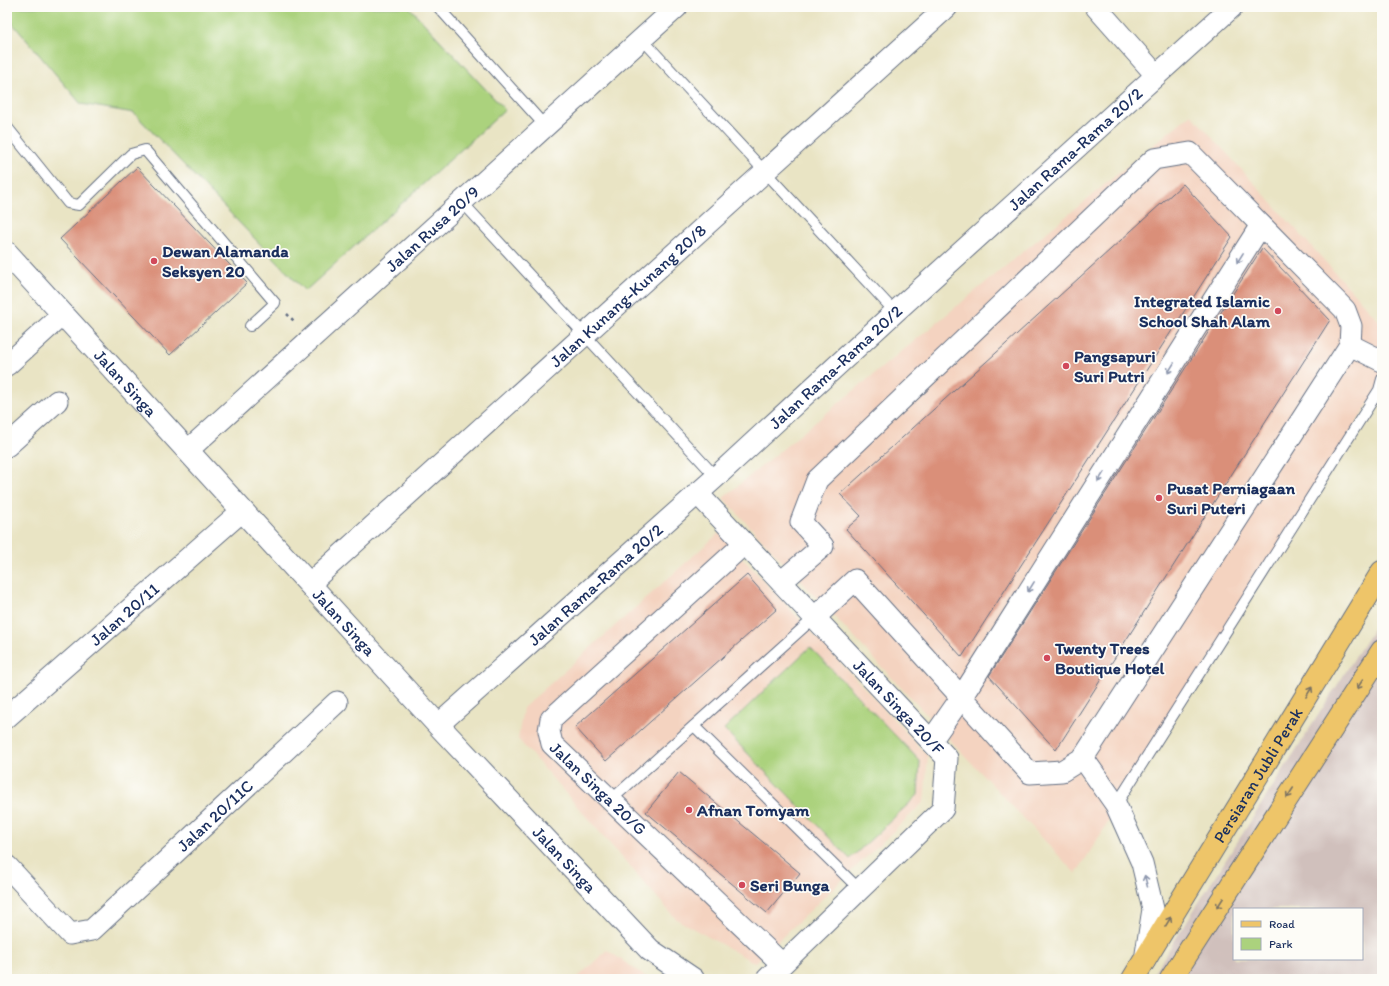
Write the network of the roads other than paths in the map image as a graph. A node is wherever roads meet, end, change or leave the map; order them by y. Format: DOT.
graph roads {
  1 [pos="438,7"];
  2 [pos="677,7"];
  3 [pos="946,7"];
  4 [pos="1096,7"];
  5 [pos="1232,7"];
  6 [pos="642,39"];
  7 [pos="1156,75"];
  8 [pos="545,126"];
  9 [pos="7,127"];
  10 [pos="765,172"];
  11 [pos="462,202"];
  12 [pos="1261,225"];
  13 [pos="7,254"];
  14 [pos="895,312"];
  15 [pos="63,314"];
  16 [pos="250,326"];
  17 [pos="584,335"];
  18 [pos="1350,345"];
  19 [pos="1382,361"];
  20 [pos="7,365"];
  21 [pos="1382,379"];
  22 [pos="57,401"];
  23 [pos="7,446"];
  24 [pos="187,450"];
  25 [pos="716,477"];
  26 [pos="697,493"];
  27 [pos="242,511"];
  28 [pos="744,544"];
  29 [pos="1382,572"];
  30 [pos="781,582"];
  31 [pos="309,584"];
  32 [pos="814,618"];
  33 [pos="1382,651"];
  34 [pos="961,698"];
  35 [pos="337,702"];
  36 [pos="7,717"];
  37 [pos="438,726"];
  38 [pos="694,726"];
  39 [pos="931,741"];
  40 [pos="1083,758"];
  41 [pos="611,800"];
  42 [pos="1116,805"];
  43 [pos="7,866"];
  44 [pos="860,890"];
  45 [pos="1145,960"];
  46 [pos="782,964"];
  47 [pos="693,979"];
  48 [pos="767,979"];
  49 [pos="1133,979"];
  50 [pos="1170,979"];
  1 -- 8 [label="lane"];
  2 -- 6 [label="street, Jalan Rusa 20/9"];
  3 -- 10 [label="street, Jalan Kunang-Kunang 20/8"];
  4 -- 7 [label="street"];
  5 -- 7 [label="street, Jalan Rama-Rama 20/2"];
  6 -- 8 [label="street, Jalan Rusa 20/9"];
  6 -- 10 [label="lane"];
  7 -- 14 [label="street, Jalan Rama-Rama 20/2"];
  8 -- 11 [label="street, Jalan Rusa 20/9"];
  9 -- 16 [label="lane"];
  10 -- 14 [label="lane"];
  10 -- 17 [label="street, Jalan Kunang-Kunang 20/8"];
  11 -- 17 [label="lane"];
  11 -- 24 [label="street, Jalan Rusa 20/9"];
  12 -- 18 [label="street"];
  12 -- 30 [label="street"];
  12 -- 34 [label="street, one-way"];
  13 -- 15 [label="street, Jalan Singa"];
  14 -- 25 [label="street, Jalan Rama-Rama 20/2"];
  15 -- 20 [label="street"];
  15 -- 24 [label="street, Jalan Singa"];
  17 -- 25 [label="lane"];
  17 -- 31 [label="street, Jalan Kunang-Kunang 20/8"];
  18 -- 19 [label="street"];
  18 -- 40 [label="street"];
  21 -- 42 [label="lane"];
  22 -- 23 [label="street"];
  24 -- 27 [label="street, Jalan Singa"];
  25 -- 26 [label="street, Jalan Rama-Rama 20/2"];
  26 -- 28 [label="street, Jalan Singa 20/F"];
  26 -- 37 [label="street, Jalan Rama-Rama 20/2"];
  27 -- 31 [label="street, Jalan Singa"];
  27 -- 36 [label="street, Jalan 20/11"];
  28 -- 30 [label="street, Jalan Singa 20/F"];
  28 -- 41 [label="street, Jalan Singa 20/G"];
  45 -- 29 [label="main road, Persiaran Jubli Perak, one-way"];
  30 -- 32 [label="street, Jalan Singa 20/F"];
  31 -- 37 [label="street, Jalan Singa"];
  32 -- 34 [label="street"];
  32 -- 38 [label="lane"];
  32 -- 39 [label="street, Jalan Singa 20/F"];
  33 -- 50 [label="main road, Persiaran Jubli Perak, one-way"];
  34 -- 39 [label="street"];
  34 -- 40 [label="street"];
  35 -- 43 [label="street, Jalan 20/11C"];
  37 -- 47 [label="street, Jalan Singa"];
  38 -- 41 [label="lane"];
  38 -- 44 [label="lane"];
  39 -- 44 [label="street, Jalan Singa 20/F"];
  40 -- 42 [label="street"];
  41 -- 46 [label="street, Jalan Singa 20/G"];
  45 -- 42 [label="street, one-way"];
  44 -- 46 [label="street, Jalan Singa 20/F"];
  45 -- 49 [label="main road, Persiaran Jubli Perak"];
  46 -- 48 [label="street, Jalan Singa 20/F"];
}
